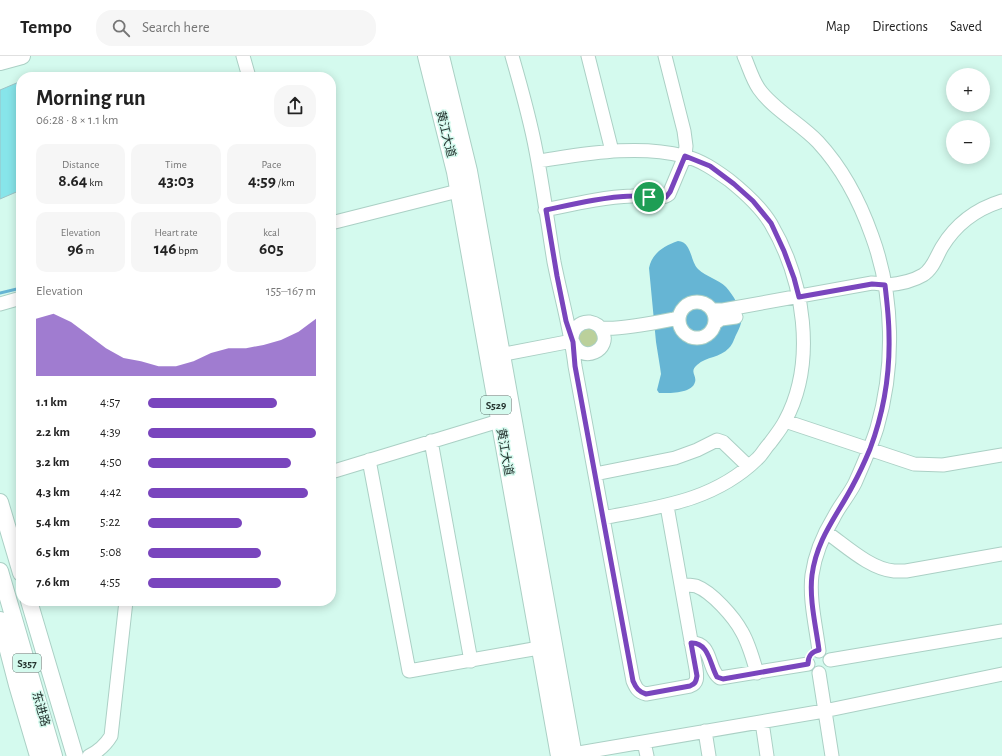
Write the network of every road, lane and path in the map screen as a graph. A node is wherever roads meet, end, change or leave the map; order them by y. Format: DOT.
graph roads {
  1 [pos="22,56"];
  2 [pos="244,56"];
  3 [pos="426,56"];
  4 [pos="441,56"];
  5 [pos="512,56"];
  6 [pos="588,56"];
  7 [pos="665,56"];
  8 [pos="744,56"];
  9 [pos="0,62"];
  10 [pos="248,72"];
  11 [pos="612,152"];
  12 [pos="685,156"];
  13 [pos="538,162"];
  14 [pos="458,191"];
  15 [pos="1002,201"];
  16 [pos="546,210"];
  17 [pos="336,222"];
  18 [pos="885,285"];
  19 [pos="16,299"];
  20 [pos="800,301"];
  21 [pos="0,304"];
  22 [pos="713,316"];
  23 [pos="680,323"];
  24 [pos="602,334"];
  25 [pos="572,341"];
  26 [pos="495,356"];
  27 [pos="499,421"];
  28 [pos="785,421"];
  29 [pos="431,441"];
  30 [pos="869,450"];
  31 [pos="1002,455"];
  32 [pos="369,460"];
  33 [pos="748,466"];
  34 [pos="336,470"];
  35 [pos="595,474"];
  36 [pos="0,502"];
  37 [pos="667,506"];
  38 [pos="603,518"];
  39 [pos="826,532"];
  40 [pos="16,542"];
  41 [pos="1002,554"];
  42 [pos="0,571"];
  43 [pos="681,585"];
  44 [pos="30,606"];
  45 [pos="125,606"];
  46 [pos="0,620"];
  47 [pos="1002,631"];
  48 [pos="691,643"];
  49 [pos="539,648"];
  50 [pos="819,650"];
  51 [pos="830,660"];
  52 [pos="471,661"];
  53 [pos="808,664"];
  54 [pos="757,673"];
  55 [pos="819,673"];
  56 [pos="1002,674"];
  57 [pos="824,711"];
  58 [pos="762,722"];
  59 [pos="705,731"];
  60 [pos="644,742"];
  61 [pos="569,755"];
  62 [pos="38,756"];
  63 [pos="54,756"];
  64 [pos="75,756"];
  65 [pos="89,756"];
  66 [pos="647,756"];
  67 [pos="709,756"];
  68 [pos="768,756"];
  69 [pos="832,756"];
  1 -- 9 [label="main road"];
  2 -- 10 [label="street"];
  3 -- 14 [label="main road, 黄江大道 / S529"];
  4 -- 26 [label="main road, 黄江大道 / S529"];
  5 -- 13 [label="street"];
  6 -- 11 [label="street"];
  7 -- 12 [label="street"];
  8 -- 18 [label="street"];
  11 -- 12 [label="street"];
  11 -- 13 [label="street"];
  12 -- 16 [label="street"];
  12 -- 20 [label="street"];
  13 -- 16 [label="street"];
  14 -- 17 [label="street"];
  14 -- 26 [label="main road, 黄江大道 / S529"];
  15 -- 18 [label="street"];
  16 -- 25 [label="street"];
  18 -- 20 [label="street"];
  18 -- 30 [label="street"];
  19 -- 21 [label="street"];
  20 -- 22 [label="street"];
  20 -- 28 [label="street"];
  22 -- 23 [label="street"];
  22 -- 23 [label="street"];
  23 -- 24 [label="street"];
  24 -- 25 [label="street"];
  24 -- 25 [label="street"];
  25 -- 26 [label="street"];
  25 -- 35 [label="street"];
  26 -- 27 [label="main road, 黄江大道 / S529"];
  26 -- 61 [label="main road, 黄江大道 / S529"];
  27 -- 29 [label="street"];
  27 -- 49 [label="main road, 黄江大道 / S529"];
  28 -- 30 [label="street"];
  28 -- 33 [label="street"];
  29 -- 32 [label="street"];
  29 -- 52 [label="street"];
  30 -- 31 [label="street"];
  30 -- 39 [label="street"];
  32 -- 34 [label="street"];
  32 -- 52 [label="street"];
  33 -- 35 [label="street"];
  33 -- 37 [label="street"];
  35 -- 38 [label="street"];
  36 -- 40 [label="main road"];
  37 -- 38 [label="street"];
  37 -- 43 [label="street"];
  38 -- 48 [label="street"];
  39 -- 41 [label="street"];
  39 -- 50 [label="street"];
  42 -- 63 [label="main road, 东进路 / S357"];
  43 -- 48 [label="street"];
  43 -- 54 [label="street"];
  44 -- 64 [label="main road, 东进路 / S357"];
  45 -- 65 [label="street"];
  46 -- 62 [label="main road"];
  47 -- 51 [label="street"];
  48 -- 54 [label="street"];
  49 -- 52 [label="street"];
  49 -- 61 [label="main road, 黄江大道 / S529"];
  50 -- 51 [label="street"];
  50 -- 53 [label="street"];
  51 -- 55 [label="street"];
  53 -- 54 [label="street"];
  53 -- 55 [label="street"];
  55 -- 57 [label="street"];
  56 -- 57 [label="street"];
  57 -- 58 [label="street"];
  57 -- 69 [label="street"];
  58 -- 59 [label="street"];
  58 -- 68 [label="street"];
  59 -- 60 [label="street"];
  59 -- 67 [label="street"];
  60 -- 61 [label="street"];
  60 -- 66 [label="street"];
}
